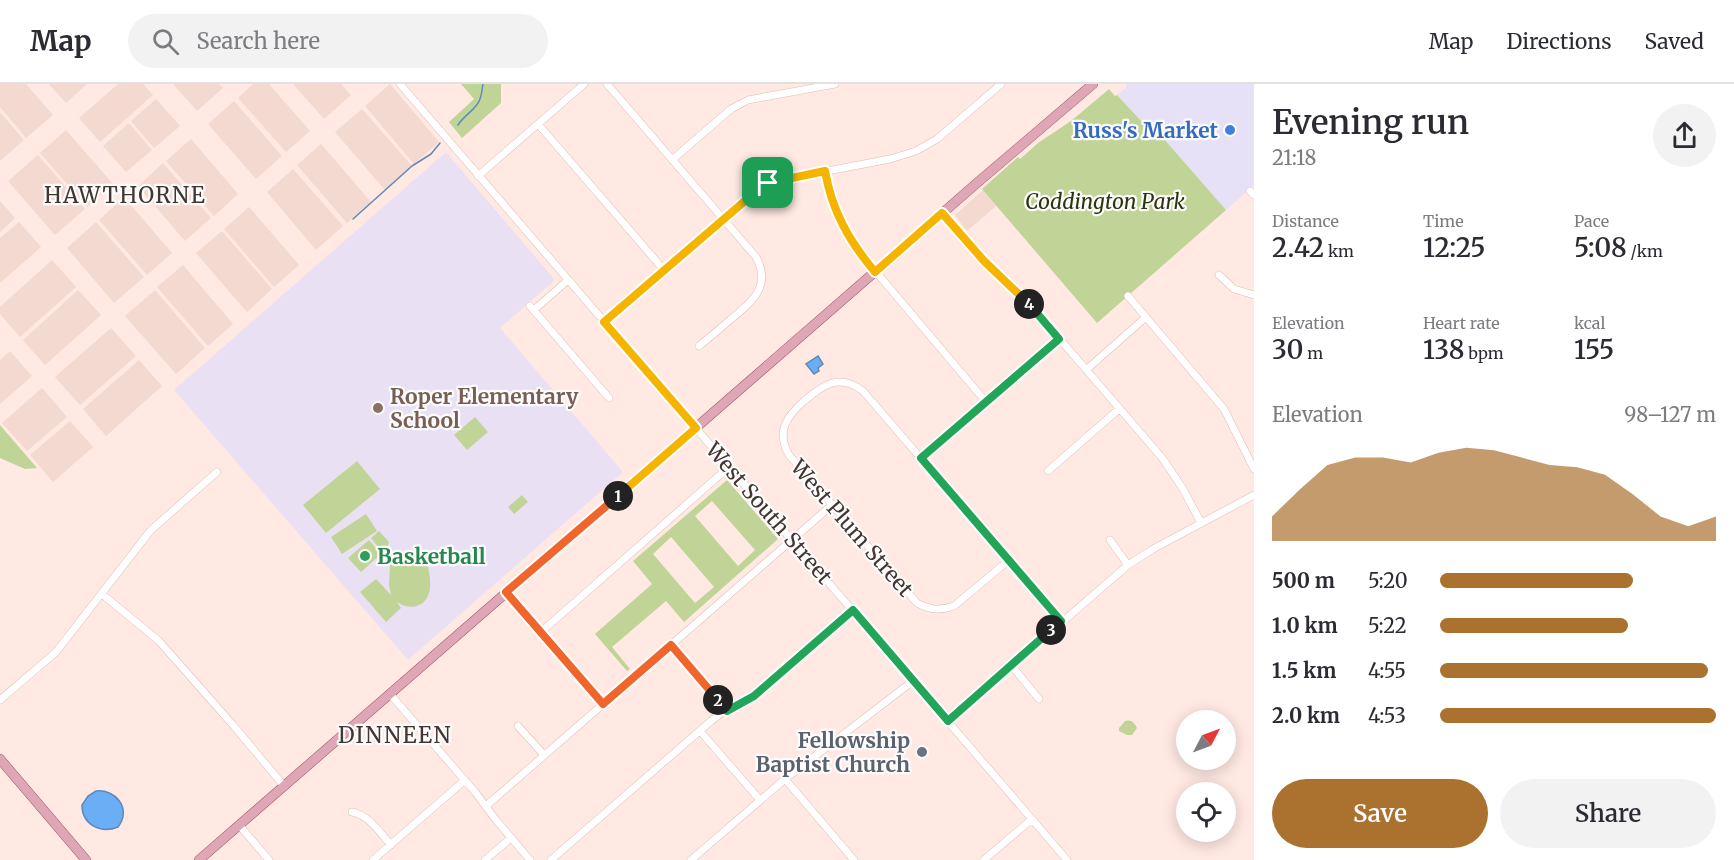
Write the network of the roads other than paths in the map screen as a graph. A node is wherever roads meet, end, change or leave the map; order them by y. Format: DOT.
graph roads {
  1 [pos="400,84"];
  2 [pos="584,84"];
  3 [pos="607,84"];
  4 [pos="835,84"];
  5 [pos="1001,84"];
  6 [pos="1093,84"];
  7 [pos="538,124"];
  8 [pos="672,160"];
  9 [pos="825,171"];
  10 [pos="478,176"];
  11 [pos="942,213"];
  12 [pos="723,219"];
  13 [pos="664,270"];
  14 [pos="875,272"];
  15 [pos="1219,275"];
  16 [pos="568,280"];
  17 [pos="1254,295"];
  18 [pos="1128,296"];
  19 [pos="1146,318"];
  20 [pos="604,322"];
  21 [pos="1059,339"];
  22 [pos="699,346"];
  23 [pos="1086,370"];
  24 [pos="609,398"];
  25 [pos="986,402"];
  26 [pos="1119,409"];
  27 [pos="696,428"];
  28 [pos="1254,449"];
  29 [pos="1246,453"];
  30 [pos="921,458"];
  31 [pos="729,467"];
  32 [pos="1254,469"];
  33 [pos="1048,471"];
  34 [pos="217,472"];
  35 [pos="1254,495"];
  36 [pos="832,505"];
  37 [pos="1201,523"];
  38 [pos="792,540"];
  39 [pos="1110,540"];
  40 [pos="1009,560"];
  41 [pos="1128,565"];
  42 [pos="506,592"];
  43 [pos="102,594"];
  44 [pos="853,610"];
  45 [pos="1061,621"];
  46 [pos="541,632"];
  47 [pos="671,645"];
  48 [pos="1011,665"];
  49 [pos="913,681"];
  50 [pos="390,694"];
  51 [pos="0,699"];
  52 [pos="1039,699"];
  53 [pos="603,704"];
  54 [pos="727,711"];
  55 [pos="948,721"];
  56 [pos="518,726"];
  57 [pos="700,731"];
  58 [pos="544,755"];
  59 [pos="0,759"];
  60 [pos="785,779"];
  61 [pos="465,780"];
  62 [pos="284,786"];
  63 [pos="760,800"];
  64 [pos="486,806"];
  65 [pos="352,812"];
  66 [pos="1032,819"];
  67 [pos="239,825"];
  68 [pos="511,838"];
  69 [pos="391,845"];
  70 [pos="992,853"];
  71 [pos="86,860"];
  72 [pos="199,860"];
  73 [pos="269,860"];
  74 [pos="373,860"];
  75 [pos="485,860"];
  76 [pos="530,860"];
  77 [pos="551,860"];
  78 [pos="691,860"];
  79 [pos="854,860"];
  80 [pos="984,860"];
  81 [pos="998,860"];
  82 [pos="1067,860"];
  1 -- 10 [label="street, West South Street"];
  2 -- 7 [label="street"];
  3 -- 8 [label="street"];
  4 -- 8 [label="street"];
  5 -- 9 [label="street"];
  6 -- 11 [label="main road"];
  7 -- 10 [label="street"];
  7 -- 13 [label="street"];
  8 -- 12 [label="street"];
  9 -- 12 [label="street"];
  9 -- 14 [label="street"];
  10 -- 16 [label="street, West South Street"];
  11 -- 14 [label="main road"];
  11 -- 21 [label="street"];
  12 -- 13 [label="street"];
  12 -- 22 [label="street"];
  13 -- 20 [label="street"];
  14 -- 25 [label="street"];
  14 -- 27 [label="main road"];
  15 -- 17 [label="street"];
  16 -- 20 [label="street, West South Street"];
  16 -- 24 [label="street"];
  18 -- 19 [label="street"];
  19 -- 23 [label="street"];
  19 -- 29 [label="street"];
  20 -- 27 [label="street, West South Street"];
  21 -- 23 [label="street"];
  21 -- 25 [label="street"];
  23 -- 26 [label="street"];
  25 -- 30 [label="street"];
  26 -- 33 [label="street"];
  26 -- 37 [label="street"];
  27 -- 31 [label="street, West South Street"];
  27 -- 42 [label="main road"];
  28 -- 29 [label="street"];
  29 -- 32 [label="street"];
  30 -- 36 [label="street, West Plum Street"];
  30 -- 40 [label="street"];
  31 -- 38 [label="street, West South Street"];
  31 -- 46 [label="street"];
  34 -- 43 [label="street"];
  35 -- 37 [label="street"];
  36 -- 38 [label="street"];
  36 -- 40 [label="street, West Plum Street"];
  37 -- 41 [label="street"];
  38 -- 44 [label="street, West South Street"];
  38 -- 47 [label="street"];
  39 -- 41 [label="street"];
  40 -- 45 [label="street"];
  41 -- 45 [label="street"];
  42 -- 46 [label="street"];
  42 -- 50 [label="main road"];
  43 -- 51 [label="street"];
  43 -- 62 [label="street"];
  44 -- 49 [label="street, West South Street"];
  44 -- 54 [label="street"];
  45 -- 48 [label="street"];
  46 -- 53 [label="street"];
  47 -- 53 [label="street"];
  47 -- 54 [label="street"];
  48 -- 52 [label="street"];
  48 -- 55 [label="street"];
  49 -- 55 [label="street, West South Street"];
  49 -- 60 [label="street"];
  50 -- 61 [label="street"];
  50 -- 62 [label="main road"];
  53 -- 58 [label="street"];
  54 -- 57 [label="street"];
  55 -- 66 [label="street, West South Street"];
  56 -- 58 [label="street"];
  57 -- 63 [label="street"];
  57 -- 77 [label="street"];
  58 -- 64 [label="street"];
  59 -- 71 [label="main road"];
  60 -- 63 [label="street"];
  60 -- 79 [label="street"];
  61 -- 64 [label="street"];
  61 -- 69 [label="street"];
  62 -- 67 [label="main road"];
  63 -- 78 [label="street"];
  64 -- 68 [label="street"];
  65 -- 69 [label="street"];
  66 -- 70 [label="street"];
  66 -- 82 [label="street, West South Street"];
  67 -- 72 [label="main road"];
  67 -- 73 [label="street"];
  68 -- 75 [label="street"];
  68 -- 76 [label="street"];
  69 -- 74 [label="street"];
  70 -- 80 [label="street"];
  70 -- 81 [label="street"];
}
